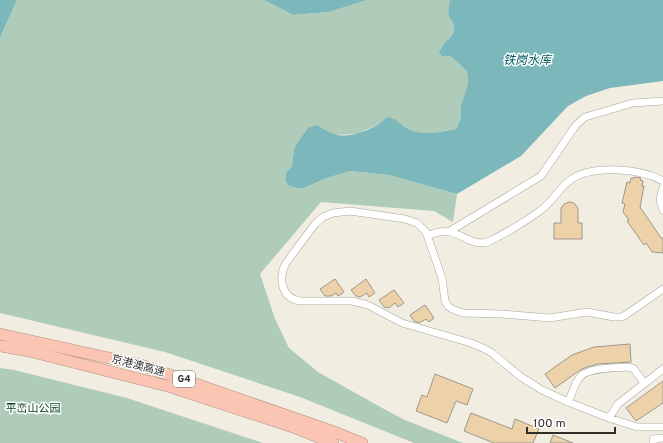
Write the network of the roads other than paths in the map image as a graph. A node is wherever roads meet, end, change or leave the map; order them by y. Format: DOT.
graph roads {
  1 [pos="663,101"];
  2 [pos="663,181"];
  3 [pos="663,187"];
  4 [pos="663,210"];
  5 [pos="450,231"];
  6 [pos="428,236"];
  7 [pos="663,289"];
  8 [pos="0,334"];
  9 [pos="0,346"];
  10 [pos="663,369"];
  11 [pos="644,383"];
  12 [pos="568,402"];
  13 [pos="609,418"];
  14 [pos="663,427"];
  15 [pos="663,438"];
  16 [pos="333,443"];
  17 [pos="362,443"];
  18 [pos="653,443"];
  1 -- 5 [label="street"];
  2 -- 5 [label="street"];
  3 -- 4 [label="street"];
  5 -- 6 [label="street"];
  6 -- 7 [label="street"];
  6 -- 12 [label="street"];
  8 -- 17 [label="highway, 京港澳高速 / G4"];
  9 -- 16 [label="highway, 京港澳高速 / G4"];
  10 -- 11 [label="street"];
  11 -- 12 [label="street"];
  11 -- 13 [label="street"];
  12 -- 13 [label="street"];
  13 -- 14 [label="street"];
  15 -- 18 [label="street"];
}
